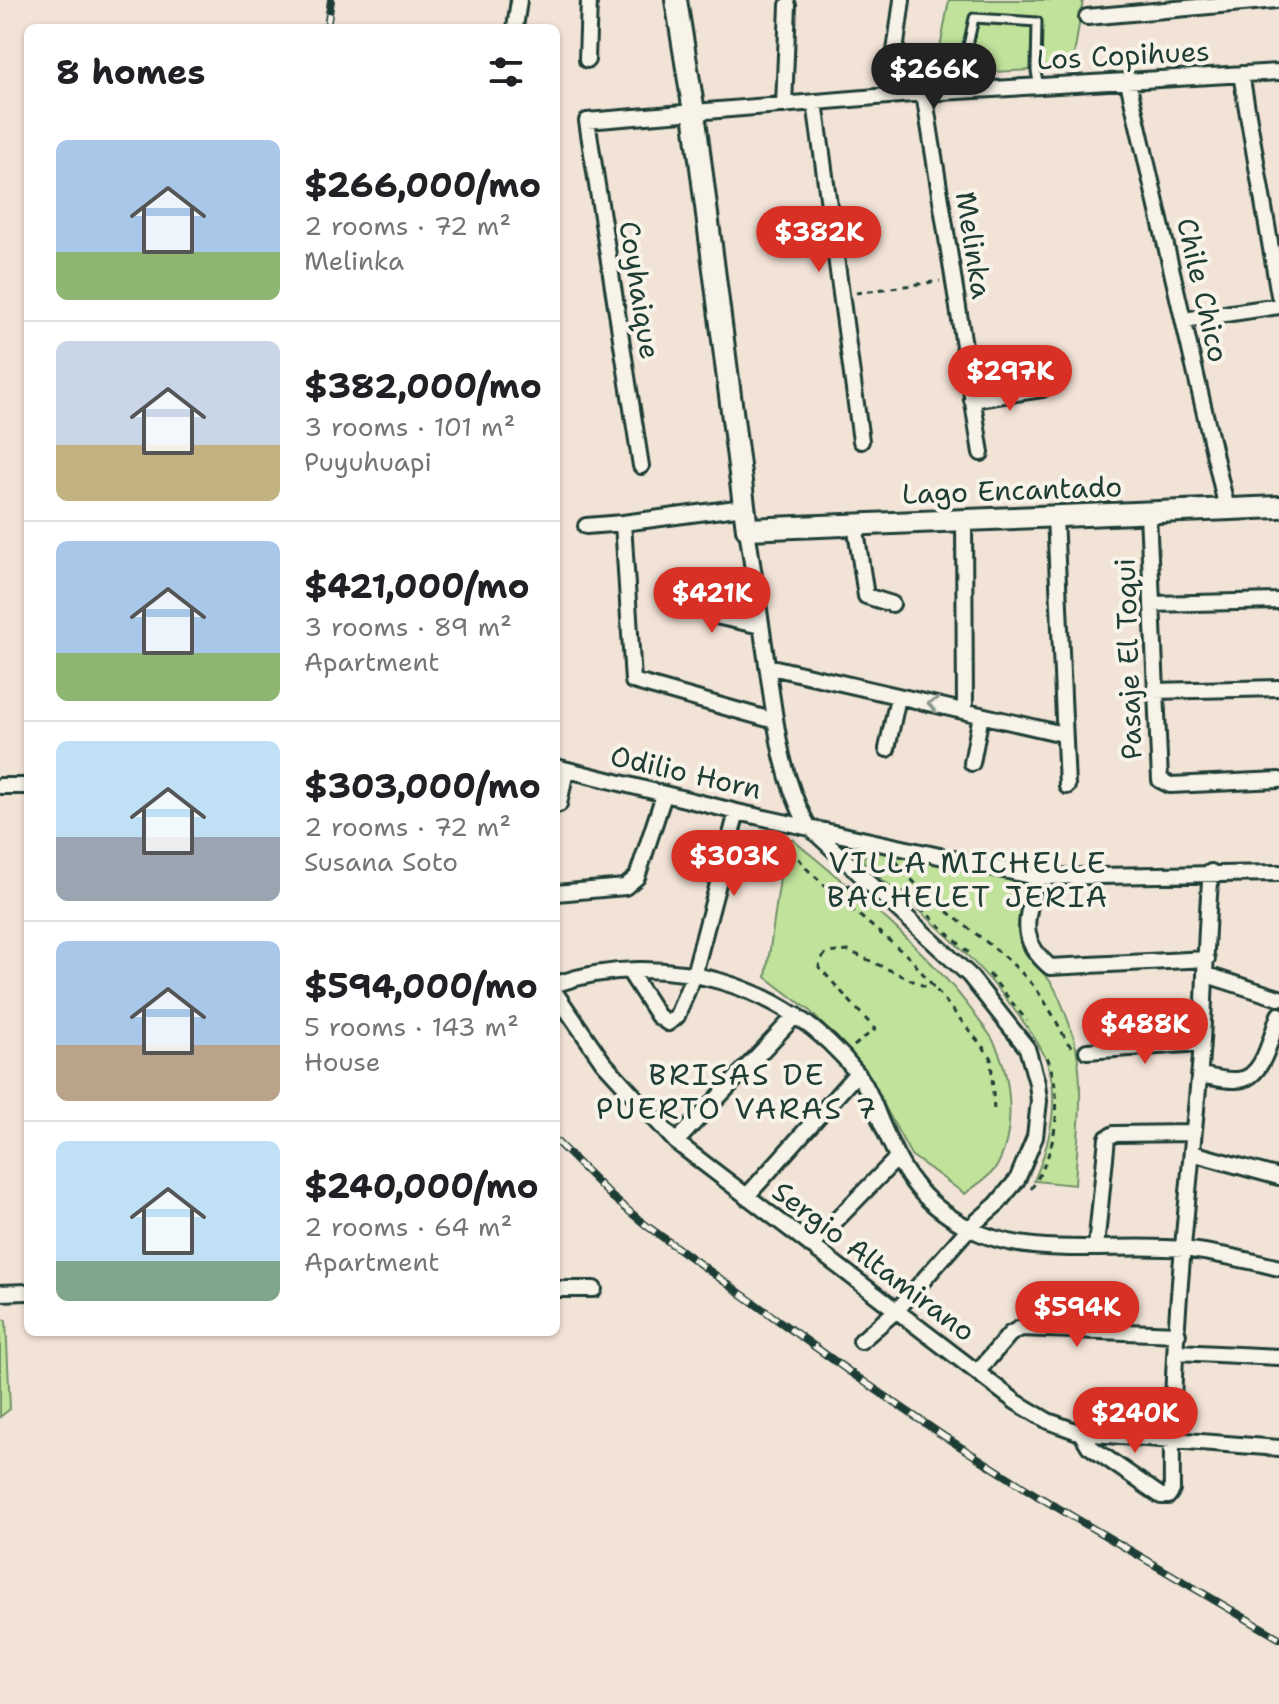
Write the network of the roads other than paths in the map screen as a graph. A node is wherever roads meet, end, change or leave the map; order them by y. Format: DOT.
graph roads {
  1 [pos="519,0"];
  2 [pos="589,0"];
  3 [pos="676,0"];
  4 [pos="902,0"];
  5 [pos="1276,0"];
  6 [pos="788,5"];
  7 [pos="1173,5"];
  8 [pos="1087,17"];
  9 [pos="516,24"];
  10 [pos="587,60"];
  11 [pos="1279,72"];
  12 [pos="1241,74"];
  13 [pos="1128,82"];
  14 [pos="1039,87"];
  15 [pos="954,91"];
  16 [pos="924,93"];
  17 [pos="889,96"];
  18 [pos="815,102"];
  19 [pos="784,105"];
  20 [pos="694,112"];
  21 [pos="587,121"];
  22 [pos="1279,295"];
  23 [pos="1279,306"];
  24 [pos="1184,320"];
  25 [pos="1042,389"];
  26 [pos="972,400"];
  27 [pos="861,441"];
  28 [pos="981,453"];
  29 [pos="641,466"];
  30 [pos="744,507"];
  31 [pos="1279,507"];
  32 [pos="1227,509"];
  33 [pos="1148,513"];
  34 [pos="1055,516"];
  35 [pos="964,520"];
  36 [pos="623,523"];
  37 [pos="855,524"];
  38 [pos="586,526"];
  39 [pos="747,529"];
  40 [pos="708,597"];
  41 [pos="1279,601"];
  42 [pos="892,604"];
  43 [pos="1152,604"];
  44 [pos="761,626"];
  45 [pos="767,666"];
  46 [pos="1279,688"];
  47 [pos="1154,691"];
  48 [pos="898,697"];
  49 [pos="965,711"];
  50 [pos="981,715"];
  51 [pos="775,721"];
  52 [pos="1063,734"];
  53 [pos="887,749"];
  54 [pos="972,763"];
  55 [pos="561,769"];
  56 [pos="1279,780"];
  57 [pos="0,786"];
  58 [pos="24,786"];
  59 [pos="1067,786"];
  60 [pos="664,795"];
  61 [pos="737,812"];
  62 [pos="808,826"];
  63 [pos="861,838"];
  64 [pos="852,866"];
  65 [pos="1211,872"];
  66 [pos="1279,873"];
  67 [pos="1036,877"];
  68 [pos="560,893"];
  69 [pos="1207,959"];
  70 [pos="629,971"];
  71 [pos="694,974"];
  72 [pos="1207,975"];
  73 [pos="560,983"];
  74 [pos="1279,998"];
  75 [pos="560,1000"];
  76 [pos="796,1015"];
  77 [pos="1279,1015"];
  78 [pos="1201,1043"];
  79 [pos="1087,1051"];
  80 [pos="857,1073"];
  81 [pos="1200,1075"];
  82 [pos="1193,1133"];
  83 [pos="676,1142"];
  84 [pos="1192,1153"];
  85 [pos="897,1158"];
  86 [pos="1279,1177"];
  87 [pos="746,1197"];
  88 [pos="969,1228"];
  89 [pos="811,1246"];
  90 [pos="1096,1247"];
  91 [pos="1183,1249"];
  92 [pos="1279,1268"];
  93 [pos="560,1289"];
  94 [pos="594,1289"];
  95 [pos="24,1292"];
  96 [pos="0,1293"];
  97 [pos="898,1309"];
  98 [pos="1178,1334"];
  99 [pos="861,1341"];
  100 [pos="1177,1352"];
  101 [pos="1279,1357"];
  102 [pos="978,1371"];
  103 [pos="1081,1433"];
  104 [pos="1171,1439"];
  105 [pos="1279,1448"];
  1 -- 9 [label="street"];
  2 -- 10 [label="street"];
  3 -- 20 [label="street"];
  4 -- 17 [label="street"];
  5 -- 7 [label="street"];
  6 -- 19 [label="street"];
  7 -- 8 [label="street"];
  11 -- 12 [label="street, Los Copihues"];
  12 -- 13 [label="street, Los Copihues"];
  12 -- 22 [label="street"];
  13 -- 14 [label="street, Los Copihues"];
  13 -- 24 [label="street, Chile Chico"];
  14 -- 15 [label="street, Los Copihues"];
  14 -- 15 [label="lane"];
  15 -- 16 [label="street, Los Copihues"];
  16 -- 17 [label="street, Los Copihues"];
  16 -- 26 [label="street, Melinka"];
  17 -- 18 [label="street, Los Copihues"];
  18 -- 19 [label="street, Los Copihues"];
  18 -- 27 [label="street"];
  19 -- 20 [label="street, Los Copihues"];
  20 -- 21 [label="street, Los Copihues"];
  20 -- 30 [label="street"];
  21 -- 29 [label="street, Coyhaique"];
  23 -- 24 [label="street"];
  24 -- 32 [label="street, Chile Chico"];
  25 -- 26 [label="street"];
  26 -- 28 [label="street, Melinka"];
  30 -- 36 [label="street"];
  30 -- 39 [label="street"];
  31 -- 32 [label="street, Lago Encantado"];
  32 -- 33 [label="street, Lago Encantado"];
  33 -- 34 [label="street, Lago Encantado"];
  33 -- 43 [label="street, Pasaje El Toqui"];
  34 -- 35 [label="street, Lago Encantado"];
  34 -- 52 [label="street"];
  35 -- 37 [label="street, Lago Encantado"];
  35 -- 49 [label="street"];
  36 -- 38 [label="street"];
  36 -- 51 [label="street"];
  37 -- 39 [label="street, Lago Encantado"];
  37 -- 42 [label="street"];
  39 -- 44 [label="street"];
  40 -- 44 [label="street"];
  41 -- 43 [label="street"];
  43 -- 47 [label="street, Pasaje El Toqui"];
  44 -- 45 [label="street"];
  45 -- 48 [label="street"];
  45 -- 51 [label="street"];
  46 -- 47 [label="street"];
  47 -- 56 [label="street, Pasaje El Toqui"];
  49 -- 48 [label="street, one-way"];
  48 -- 53 [label="street"];
  49 -- 50 [label="street"];
  50 -- 52 [label="street"];
  50 -- 54 [label="street"];
  51 -- 62 [label="street"];
  52 -- 59 [label="street"];
  55 -- 60 [label="street, Odilio Horn"];
  57 -- 58 [label="street"];
  60 -- 61 [label="street, Odilio Horn"];
  60 -- 68 [label="street"];
  61 -- 62 [label="street, Odilio Horn"];
  61 -- 71 [label="street"];
  62 -- 63 [label="street, Odilio Horn"];
  62 -- 64 [label="street"];
  63 -- 64 [label="street"];
  63 -- 67 [label="street, Odilio Horn"];
  64 -- 88 [label="street"];
  65 -- 66 [label="street, Odilio Horn"];
  65 -- 67 [label="street, Odilio Horn"];
  65 -- 69 [label="street"];
  67 -- 69 [label="street"];
  69 -- 72 [label="street"];
  70 -- 71 [label="street"];
  70 -- 71 [label="street"];
  70 -- 73 [label="street"];
  71 -- 76 [label="street"];
  72 -- 74 [label="street"];
  72 -- 78 [label="street"];
  75 -- 83 [label="street, Sergio Altamirano"];
  76 -- 80 [label="street"];
  76 -- 83 [label="street"];
  77 -- 81 [label="street"];
  78 -- 79 [label="street"];
  78 -- 81 [label="street"];
  80 -- 85 [label="street"];
  80 -- 87 [label="street"];
  81 -- 82 [label="street"];
  82 -- 84 [label="street"];
  82 -- 90 [label="street"];
  83 -- 87 [label="street, Sergio Altamirano"];
  84 -- 86 [label="street"];
  84 -- 91 [label="street"];
  85 -- 88 [label="street"];
  85 -- 89 [label="street"];
  87 -- 89 [label="street, Sergio Altamirano"];
  88 -- 90 [label="street"];
  88 -- 97 [label="street"];
  89 -- 97 [label="street, Sergio Altamirano"];
  90 -- 91 [label="street"];
  91 -- 92 [label="street"];
  91 -- 98 [label="street"];
  93 -- 94 [label="street"];
  95 -- 96 [label="street"];
  97 -- 99 [label="street"];
  97 -- 102 [label="street, Sergio Altamirano"];
  98 -- 100 [label="street"];
  98 -- 102 [label="street"];
  100 -- 101 [label="street"];
  100 -- 104 [label="street"];
  102 -- 103 [label="street, Sergio Altamirano"];
  103 -- 104 [label="street, Sergio Altamirano"];
  103 -- 104 [label="street"];
  104 -- 105 [label="street, Sergio Altamirano"];
}
